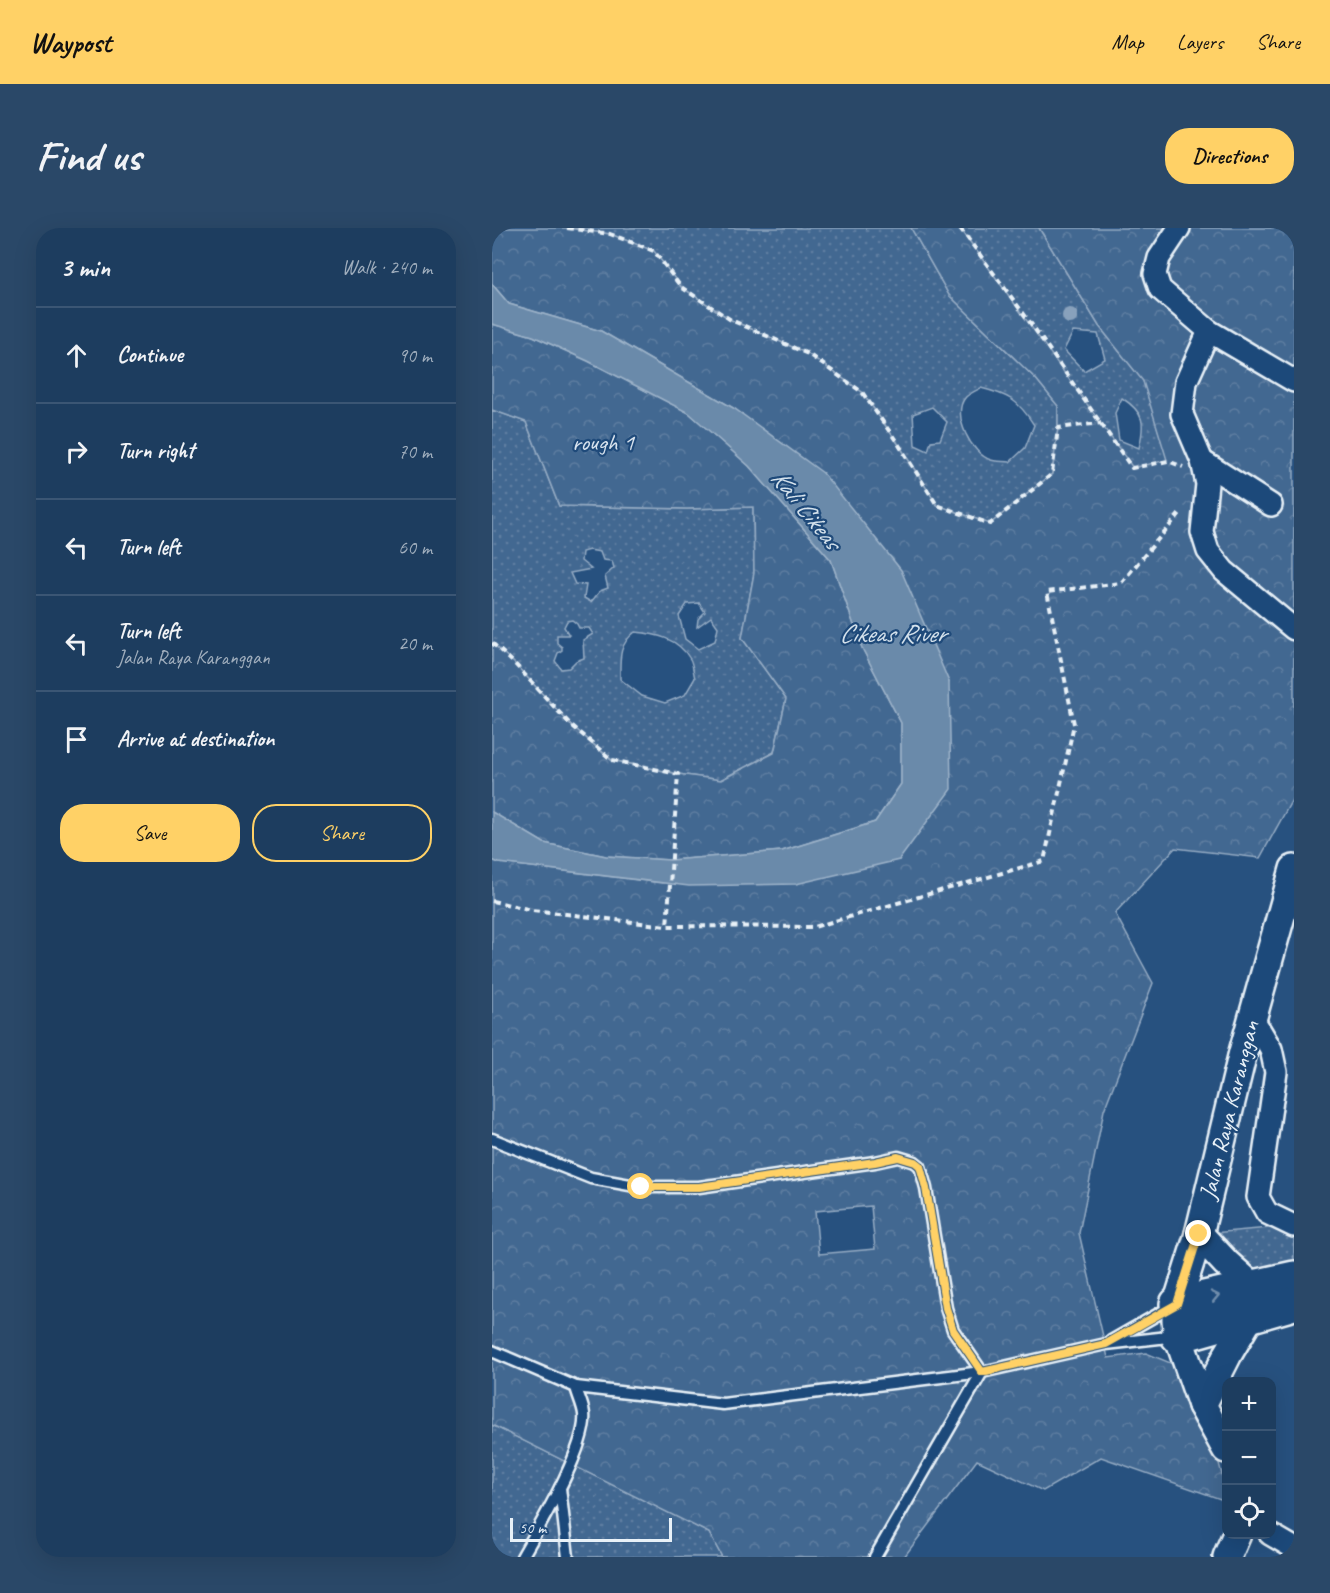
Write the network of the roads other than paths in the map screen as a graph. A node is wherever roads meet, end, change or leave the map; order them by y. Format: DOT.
graph roads {
  1 [pos="1179,228"];
  2 [pos="1209,331"];
  3 [pos="1294,381"];
  4 [pos="1193,465"];
  5 [pos="1271,505"];
  6 [pos="1294,629"];
  7 [pos="1294,869"];
  8 [pos="1252,1017"];
  9 [pos="492,1139"];
  10 [pos="1294,1226"];
  11 [pos="1199,1234"];
  12 [pos="1294,1278"];
  13 [pos="1252,1301"];
  14 [pos="1294,1303"];
  15 [pos="1177,1304"];
  16 [pos="1178,1336"];
  17 [pos="1106,1344"];
  18 [pos="492,1351"];
  19 [pos="982,1372"];
  20 [pos="576,1387"];
  21 [pos="1202,1405"];
  22 [pos="1222,1440"];
  23 [pos="560,1488"];
  24 [pos="1276,1538"];
  25 [pos="1235,1539"];
  26 [pos="1294,1548"];
  27 [pos="522,1557"];
  28 [pos="568,1557"];
  29 [pos="875,1557"];
  30 [pos="1227,1557"];
  1 -- 2 [label="street"];
  2 -- 3 [label="street"];
  2 -- 4 [label="street"];
  4 -- 5 [label="street"];
  4 -- 6 [label="street"];
  7 -- 8 [label="street, Jalan Raya Karanggan"];
  8 -- 10 [label="street"];
  8 -- 11 [label="street, Jalan Raya Karanggan"];
  9 -- 19 [label="lane"];
  11 -- 13 [label="street"];
  11 -- 15 [label="street, Jalan Raya Karanggan"];
  12 -- 13 [label="highway"];
  13 -- 14 [label="highway"];
  15 -- 13 [label="highway, one-way"];
  13 -- 16 [label="highway"];
  13 -- 21 [label="street"];
  15 -- 16 [label="street, Jalan Raya Karanggan"];
  15 -- 17 [label="lane"];
  16 -- 17 [label="lane"];
  16 -- 21 [label="street, Jalan Raya Karanggan"];
  17 -- 19 [label="lane"];
  18 -- 20 [label="lane"];
  19 -- 20 [label="lane"];
  19 -- 29 [label="lane"];
  20 -- 23 [label="lane"];
  21 -- 22 [label="street, Jalan Raya Karanggan"];
  23 -- 27 [label="lane"];
  23 -- 28 [label="lane"];
  24 -- 26 [label="street"];
  25 -- 30 [label="street"];
}
